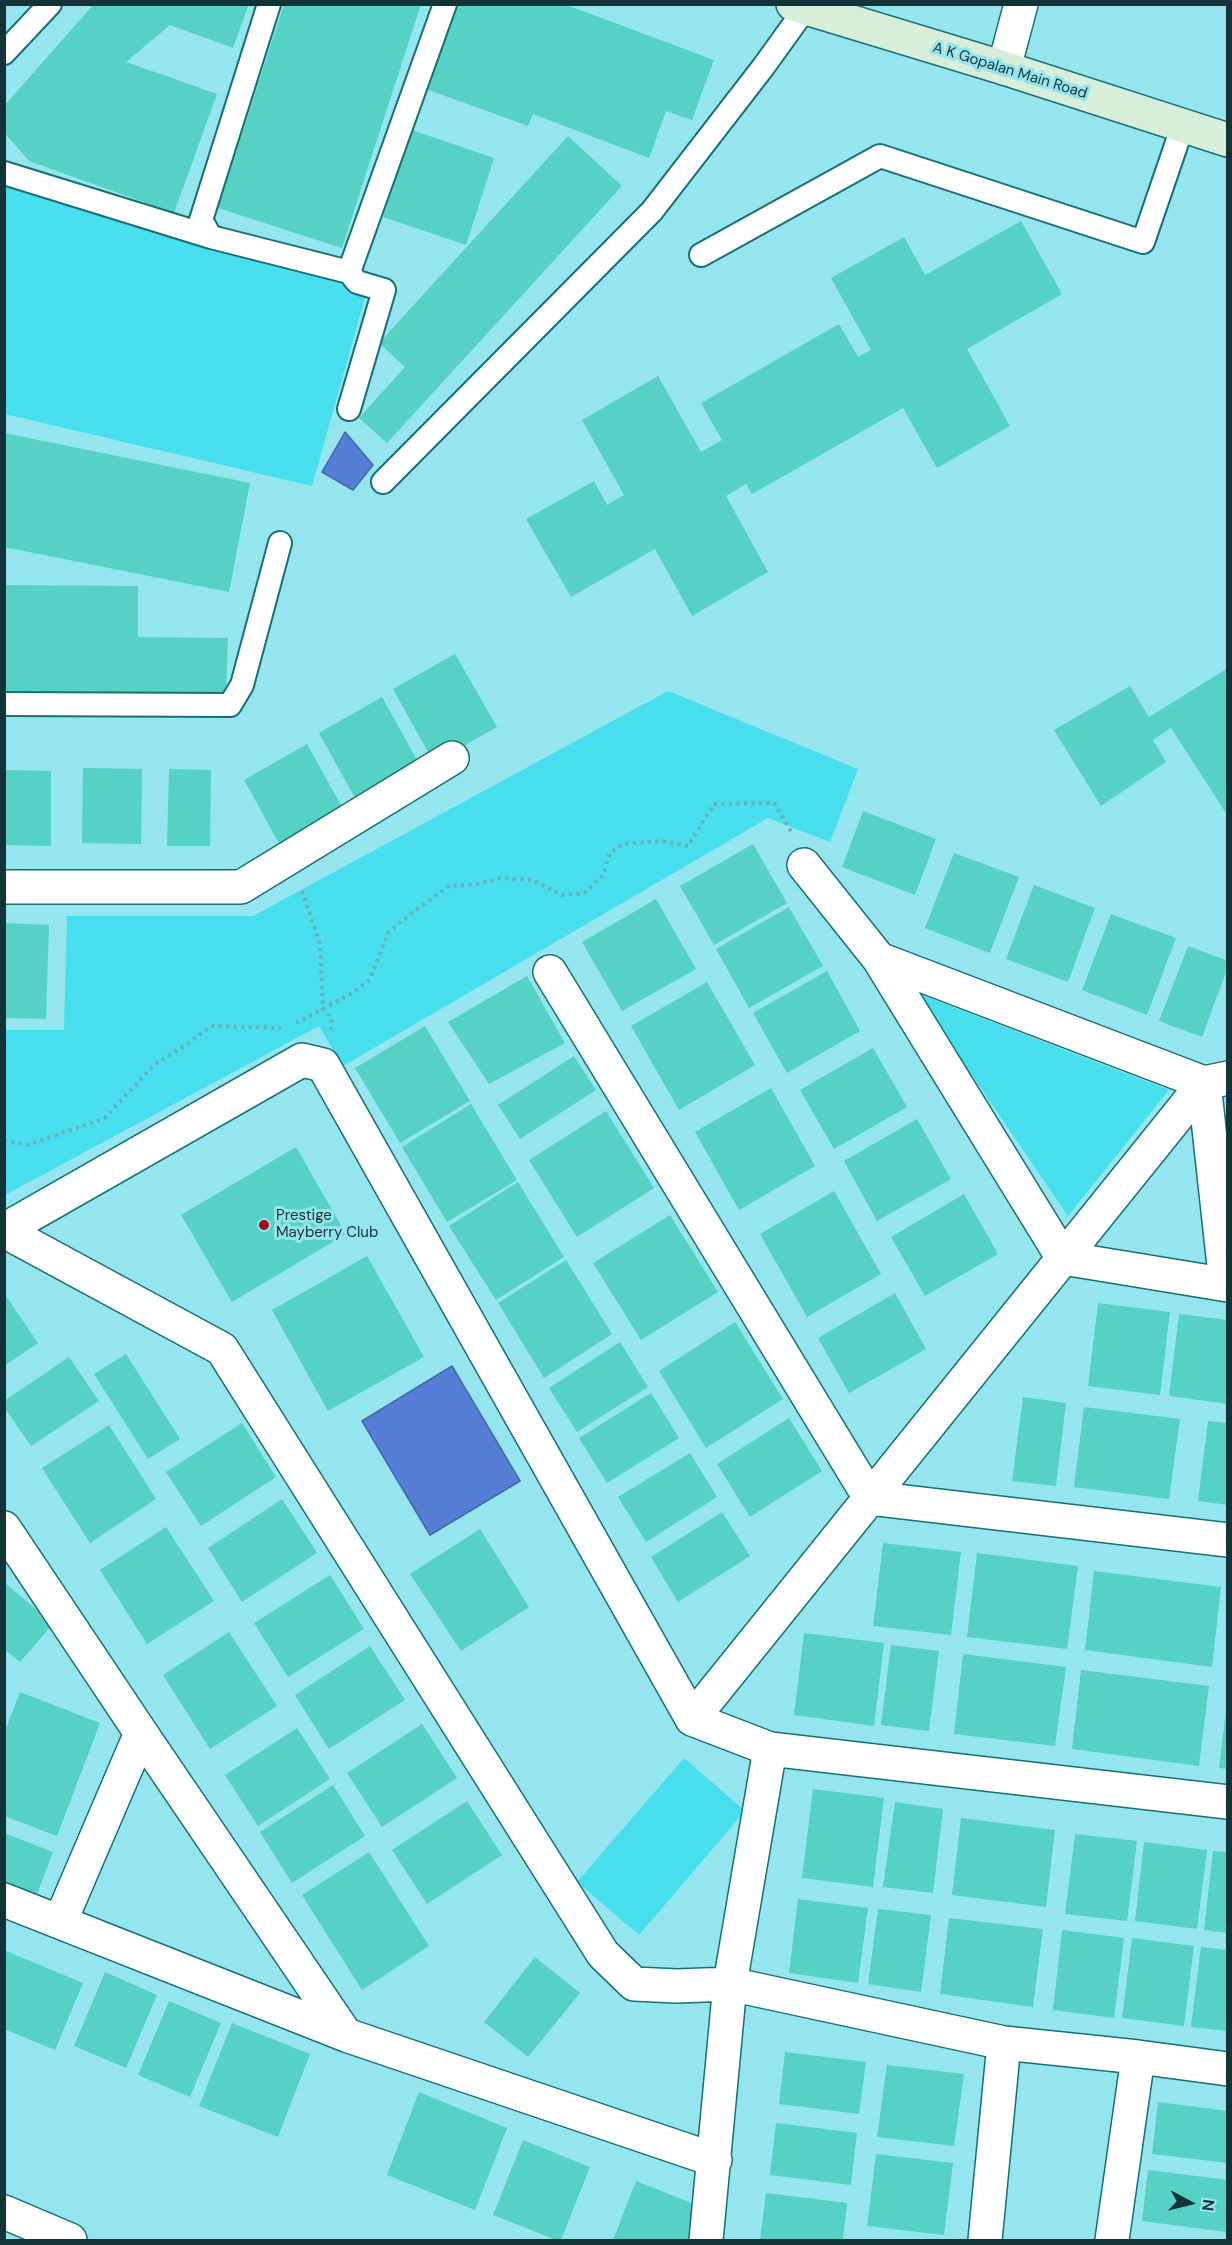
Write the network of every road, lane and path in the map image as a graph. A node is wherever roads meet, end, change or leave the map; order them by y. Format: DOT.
graph roads {
  1 [pos="50,4"];
  2 [pos="269,4"];
  3 [pos="445,4"];
  4 [pos="1021,4"];
  5 [pos="799,7"];
  6 [pos="4,53"];
  7 [pos="1004,68"];
  8 [pos="1183,126"];
  9 [pos="1227,140"];
  10 [pos="4,173"];
  11 [pos="211,237"];
  12 [pos="701,255"];
  13 [pos="349,272"];
  14 [pos="349,409"];
  15 [pos="383,482"];
  16 [pos="280,543"];
  17 [pos="4,704"];
  18 [pos="452,758"];
  19 [pos="289,857"];
  20 [pos="804,865"];
  21 [pos="4,887"];
  22 [pos="879,959"];
  23 [pos="550,972"];
  24 [pos="323,1009"];
  25 [pos="323,1065"];
  26 [pos="1216,1081"];
  27 [pos="4,1141"];
  28 [pos="4,1231"];
  29 [pos="1064,1258"];
  30 [pos="1227,1285"];
  31 [pos="870,1498"];
  32 [pos="4,1528"];
  33 [pos="1227,1540"];
  34 [pos="692,1719"];
  35 [pos="141,1733"];
  36 [pos="770,1749"];
  37 [pos="1227,1802"];
  38 [pos="4,1900"];
  39 [pos="60,1922"];
  40 [pos="730,1984"];
  41 [pos="346,2035"];
  42 [pos="1004,2043"];
  43 [pos="1138,2056"];
  44 [pos="1227,2069"];
  45 [pos="715,2160"];
  46 [pos="4,2212"];
  47 [pos="70,2241"];
  48 [pos="706,2241"];
  49 [pos="985,2241"];
  50 [pos="1112,2241"];
  1 -- 6 [label="lane"];
  2 -- 11 [label="lane"];
  3 -- 13 [label="lane"];
  4 -- 7 [label="street"];
  5 -- 7 [label="street, A K Gopalan Main Road"];
  5 -- 15 [label="lane"];
  7 -- 8 [label="street, A K Gopalan Main Road"];
  8 -- 9 [label="street, A K Gopalan Main Road"];
  8 -- 12 [label="lane"];
  10 -- 11 [label="lane"];
  11 -- 13 [label="lane"];
  13 -- 14 [label="lane"];
  16 -- 17 [label="lane"];
  18 -- 19 [label="street"];
  19 -- 21 [label="street"];
  19 -- 24 [label="path"];
  20 -- 22 [label="street"];
  20 -- 24 [label="path"];
  22 -- 26 [label="street"];
  22 -- 29 [label="street"];
  23 -- 31 [label="street"];
  24 -- 25 [label="path"];
  24 -- 27 [label="path"];
  25 -- 28 [label="street"];
  25 -- 34 [label="street"];
  26 -- 29 [label="street"];
  26 -- 30 [label="street"];
  28 -- 40 [label="street"];
  29 -- 30 [label="street"];
  29 -- 31 [label="street"];
  31 -- 33 [label="street"];
  31 -- 34 [label="street"];
  32 -- 35 [label="street"];
  34 -- 36 [label="street"];
  35 -- 39 [label="street"];
  35 -- 41 [label="street"];
  36 -- 37 [label="street"];
  36 -- 40 [label="street"];
  38 -- 39 [label="street"];
  39 -- 41 [label="street"];
  40 -- 42 [label="street"];
  40 -- 45 [label="street"];
  41 -- 45 [label="street"];
  42 -- 43 [label="street"];
  42 -- 49 [label="street"];
  43 -- 44 [label="street"];
  43 -- 50 [label="street"];
  45 -- 48 [label="street"];
  46 -- 47 [label="street"];
}
